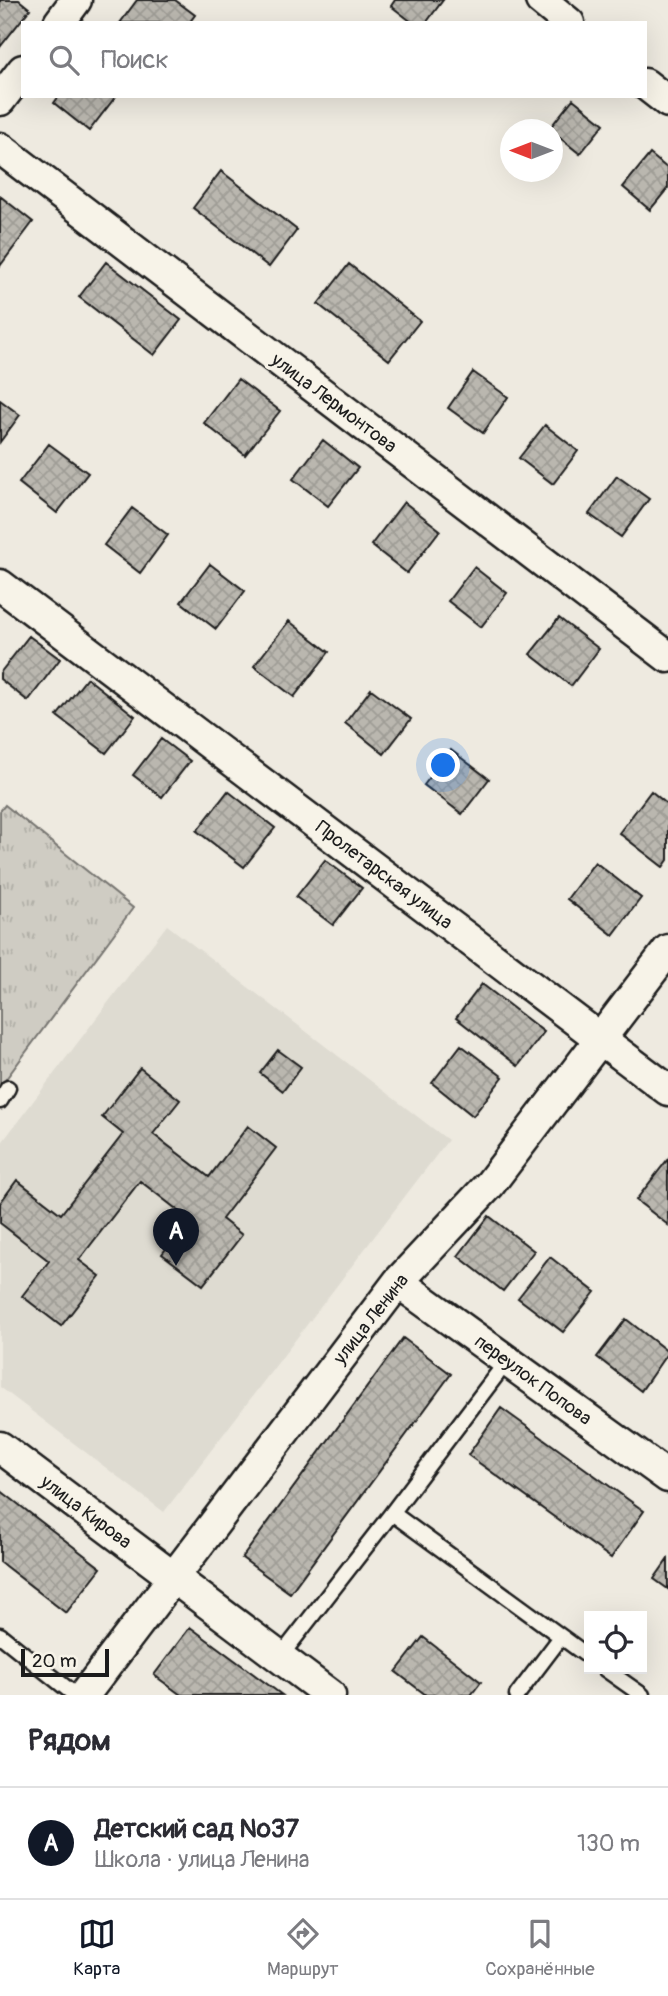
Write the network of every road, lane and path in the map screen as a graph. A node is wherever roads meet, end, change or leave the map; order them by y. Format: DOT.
graph roads {
  1 [pos="76,0"];
  2 [pos="541,0"];
  3 [pos="60,21"];
  4 [pos="567,21"];
  5 [pos="21,73"];
  6 [pos="647,86"];
  7 [pos="0,100"];
  8 [pos="668,102"];
  9 [pos="0,148"];
  10 [pos="0,585"];
  11 [pos="668,657"];
  12 [pos="668,950"];
  13 [pos="600,1038"];
  14 [pos="668,1090"];
  15 [pos="398,1282"];
  16 [pos="507,1361"];
  17 [pos="0,1447"];
  18 [pos="668,1477"];
  19 [pos="392,1513"];
  20 [pos="172,1577"];
  21 [pos="0,1635"];
  22 [pos="561,1637"];
  23 [pos="584,1653"];
  24 [pos="280,1657"];
  25 [pos="612,1674"];
  26 [pos="75,1695"];
  27 [pos="84,1695"];
  28 [pos="330,1695"];
  29 [pos="517,1695"];
  30 [pos="642,1695"];
  1 -- 3 [label="street"];
  2 -- 4 [label="street"];
  5 -- 7 [label="street"];
  6 -- 8 [label="street"];
  9 -- 11 [label="street, улица Лермонтова"];
  10 -- 13 [label="street, Пролетарская улица"];
  12 -- 13 [label="street, улица Ленина"];
  13 -- 14 [label="street, Пролетарская улица"];
  13 -- 15 [label="street, улица Ленина"];
  15 -- 16 [label="street, переулок Попова"];
  15 -- 20 [label="street, улица Ленина"];
  16 -- 18 [label="street, переулок Попова"];
  16 -- 19 [label="lane"];
  17 -- 20 [label="street, улица Кирова"];
  19 -- 22 [label="lane"];
  19 -- 24 [label="lane"];
  20 -- 24 [label="street, улица Кирова"];
  20 -- 27 [label="street, улица Ленина"];
  21 -- 26 [label="lane"];
  22 -- 23 [label="lane"];
  22 -- 29 [label="lane"];
  24 -- 28 [label="street, улица Кирова"];
  25 -- 30 [label="lane"];
}
